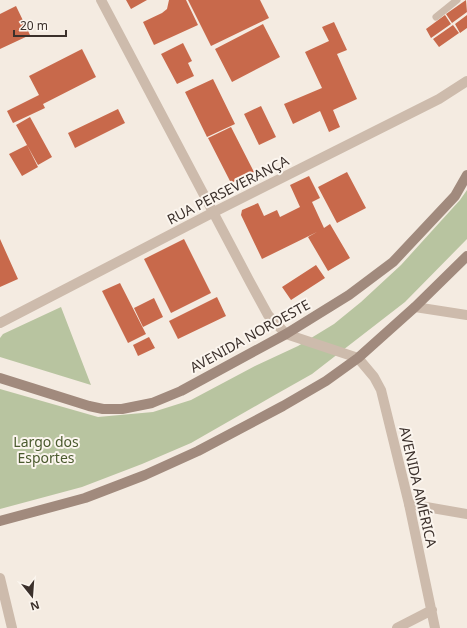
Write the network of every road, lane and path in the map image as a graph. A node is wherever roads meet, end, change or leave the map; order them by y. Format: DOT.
graph roads {
  1 [pos="101,0"];
  2 [pos="457,0"];
  3 [pos="436,17"];
  4 [pos="467,81"];
  5 [pos="467,175"];
  6 [pos="212,213"];
  7 [pos="467,256"];
  8 [pos="415,307"];
  9 [pos="467,315"];
  10 [pos="0,323"];
  11 [pos="286,334"];
  12 [pos="358,358"];
  13 [pos="0,378"];
  14 [pos="409,504"];
  15 [pos="467,514"];
  16 [pos="0,522"];
  17 [pos="0,578"];
  18 [pos="432,610"];
  19 [pos="12,628"];
  20 [pos="396,628"];
  21 [pos="436,628"];
  1 -- 6 [label="street"];
  2 -- 3 [label="lane"];
  4 -- 6 [label="street, RUA PERSEVERANÇA"];
  5 -- 11 [label="main road, AVENIDA NOROESTE"];
  6 -- 10 [label="street, RUA PERSEVERANÇA"];
  6 -- 11 [label="street"];
  7 -- 8 [label="main road"];
  8 -- 9 [label="street"];
  8 -- 12 [label="main road"];
  11 -- 12 [label="street"];
  11 -- 13 [label="main road, AVENIDA NOROESTE"];
  12 -- 14 [label="street, AVENIDA AMÉRICA"];
  12 -- 16 [label="main road"];
  14 -- 15 [label="street"];
  14 -- 18 [label="street, AVENIDA AMÉRICA"];
  17 -- 19 [label="street"];
  18 -- 20 [label="street"];
  18 -- 21 [label="street, AVENIDA AMÉRICA"];
}
